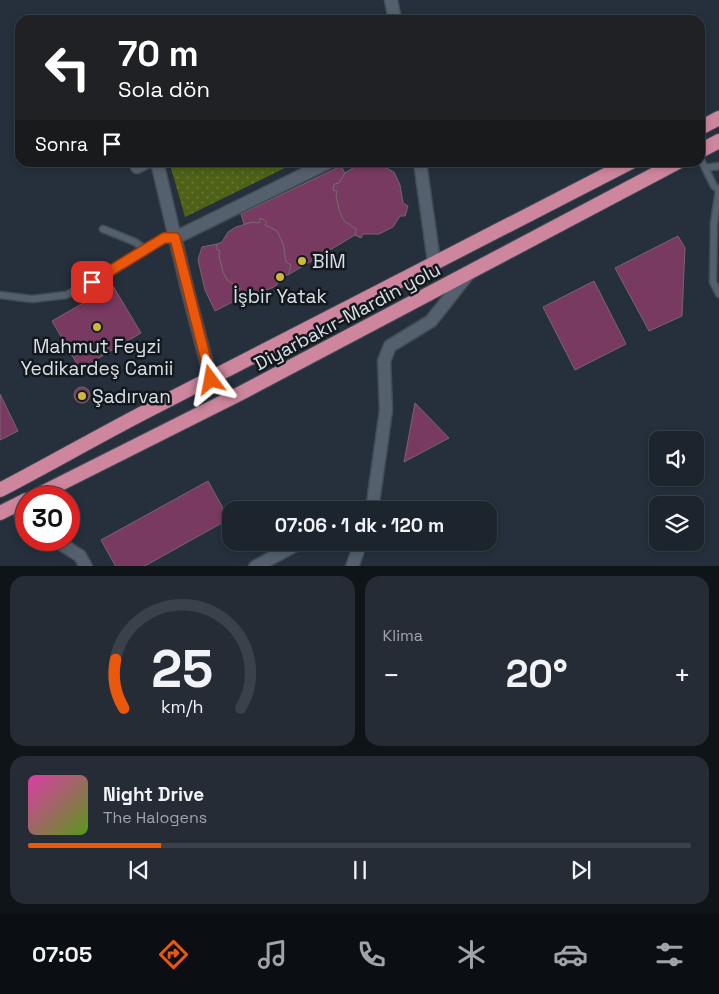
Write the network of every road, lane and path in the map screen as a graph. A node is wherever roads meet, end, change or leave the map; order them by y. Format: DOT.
graph roads {
  1 [pos="391,0"];
  2 [pos="394,15"];
  3 [pos="719,118"];
  4 [pos="705,125"];
  5 [pos="719,141"];
  6 [pos="705,148"];
  7 [pos="719,166"];
  8 [pos="158,167"];
  9 [pos="320,167"];
  10 [pos="421,167"];
  11 [pos="621,167"];
  12 [pos="668,167"];
  13 [pos="705,168"];
  14 [pos="719,190"];
  15 [pos="103,229"];
  16 [pos="175,238"];
  17 [pos="146,250"];
  18 [pos="434,262"];
  19 [pos="469,272"];
  20 [pos="719,294"];
  21 [pos="0,295"];
  22 [pos="211,380"];
  23 [pos="56,486"];
  24 [pos="1,489"];
  25 [pos="372,501"];
  26 [pos="15,505"];
  27 [pos="0,512"];
  28 [pos="72,551"];
  29 [pos="284,551"];
  30 [pos="357,551"];
  31 [pos="86,566"];
  32 [pos="255,566"];
  33 [pos="352,566"];
  1 -- 2 [label="street"];
  3 -- 4 [label="highway"];
  5 -- 6 [label="highway"];
  7 -- 13 [label="lane"];
  8 -- 16 [label="street"];
  9 -- 16 [label="street"];
  10 -- 18 [label="street"];
  11 -- 18 [label="highway, Diyarbakır-Mardin yolu"];
  12 -- 19 [label="highway, Diyarbakır-Mardin yolu"];
  13 -- 14 [label="lane"];
  14 -- 20 [label="lane"];
  15 -- 17 [label="lane"];
  16 -- 17 [label="lane"];
  16 -- 22 [label="street"];
  17 -- 21 [label="lane"];
  18 -- 22 [label="highway, Diyarbakır-Mardin yolu"];
  19 -- 23 [label="highway, Diyarbakır-Mardin yolu"];
  19 -- 25 [label="street"];
  22 -- 24 [label="highway, Diyarbakır-Mardin yolu"];
  26 -- 27 [label="highway"];
  28 -- 31 [label="street"];
  29 -- 32 [label="street"];
  30 -- 33 [label="street"];
}
